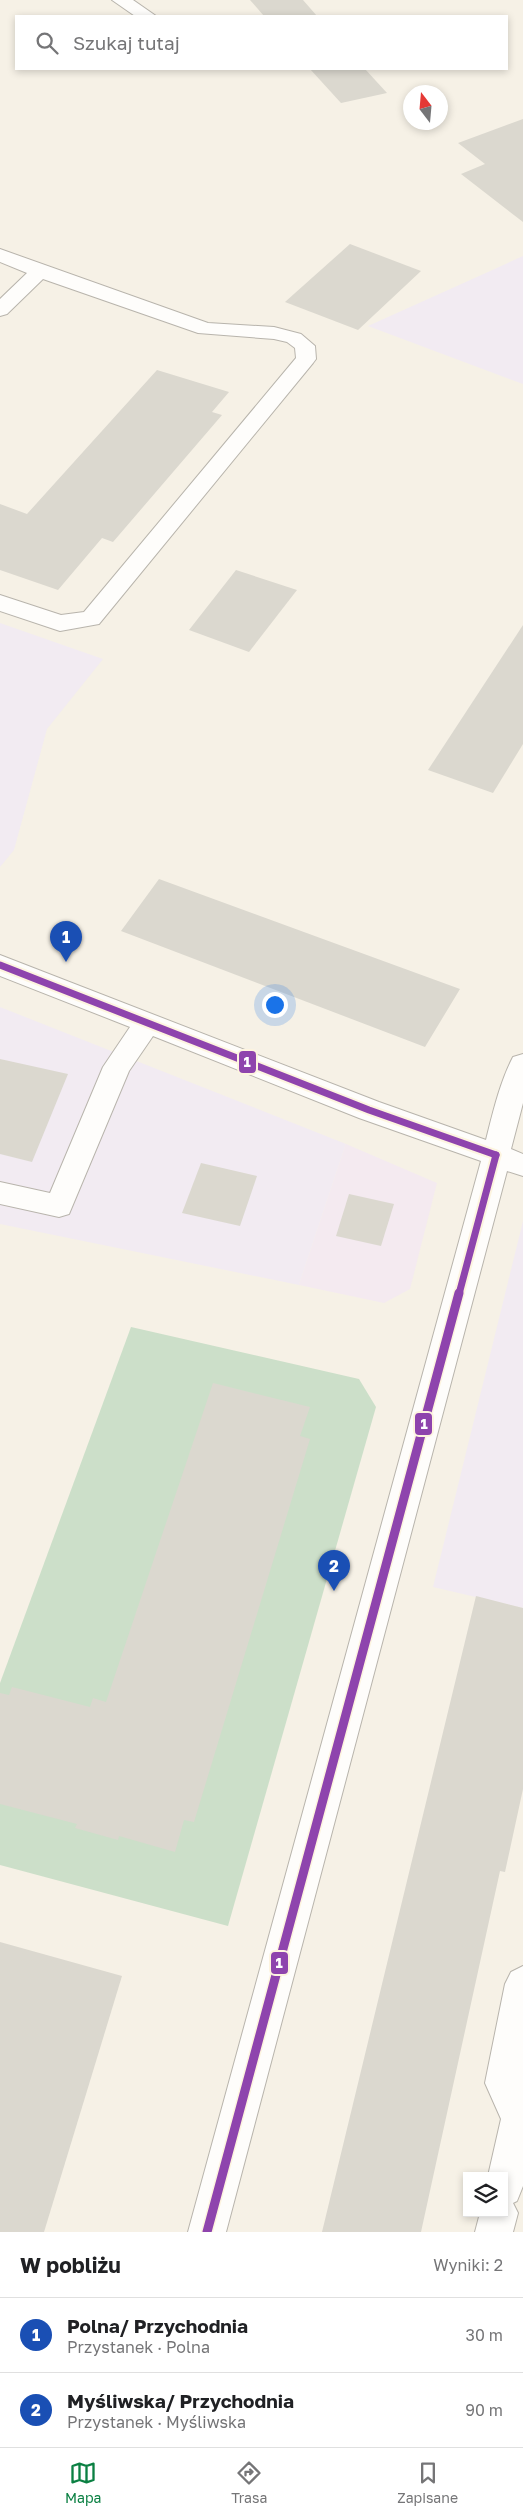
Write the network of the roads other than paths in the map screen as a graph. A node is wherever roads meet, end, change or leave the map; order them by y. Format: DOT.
graph roads {
  1 [pos="122,0"];
  2 [pos="145,15"];
  3 [pos="0,255"];
  4 [pos="40,271"];
  5 [pos="0,310"];
  6 [pos="0,603"];
  7 [pos="0,965"];
  8 [pos="147,1023"];
  9 [pos="523,1064"];
  10 [pos="510,1160"];
  11 [pos="0,1193"];
  12 [pos="523,1984"];
  13 [pos="521,2119"];
  14 [pos="508,2172"];
  15 [pos="498,2217"];
  16 [pos="207,2232"];
  17 [pos="494,2232"];
  1 -- 2 [label="street"];
  3 -- 4 [label="street"];
  4 -- 5 [label="street"];
  4 -- 6 [label="street"];
  7 -- 8 [label="street"];
  8 -- 10 [label="street"];
  8 -- 11 [label="street"];
  9 -- 10 [label="street"];
  10 -- 16 [label="street"];
  12 -- 13 [label="street"];
  13 -- 14 [label="street"];
  15 -- 17 [label="street"];
}
